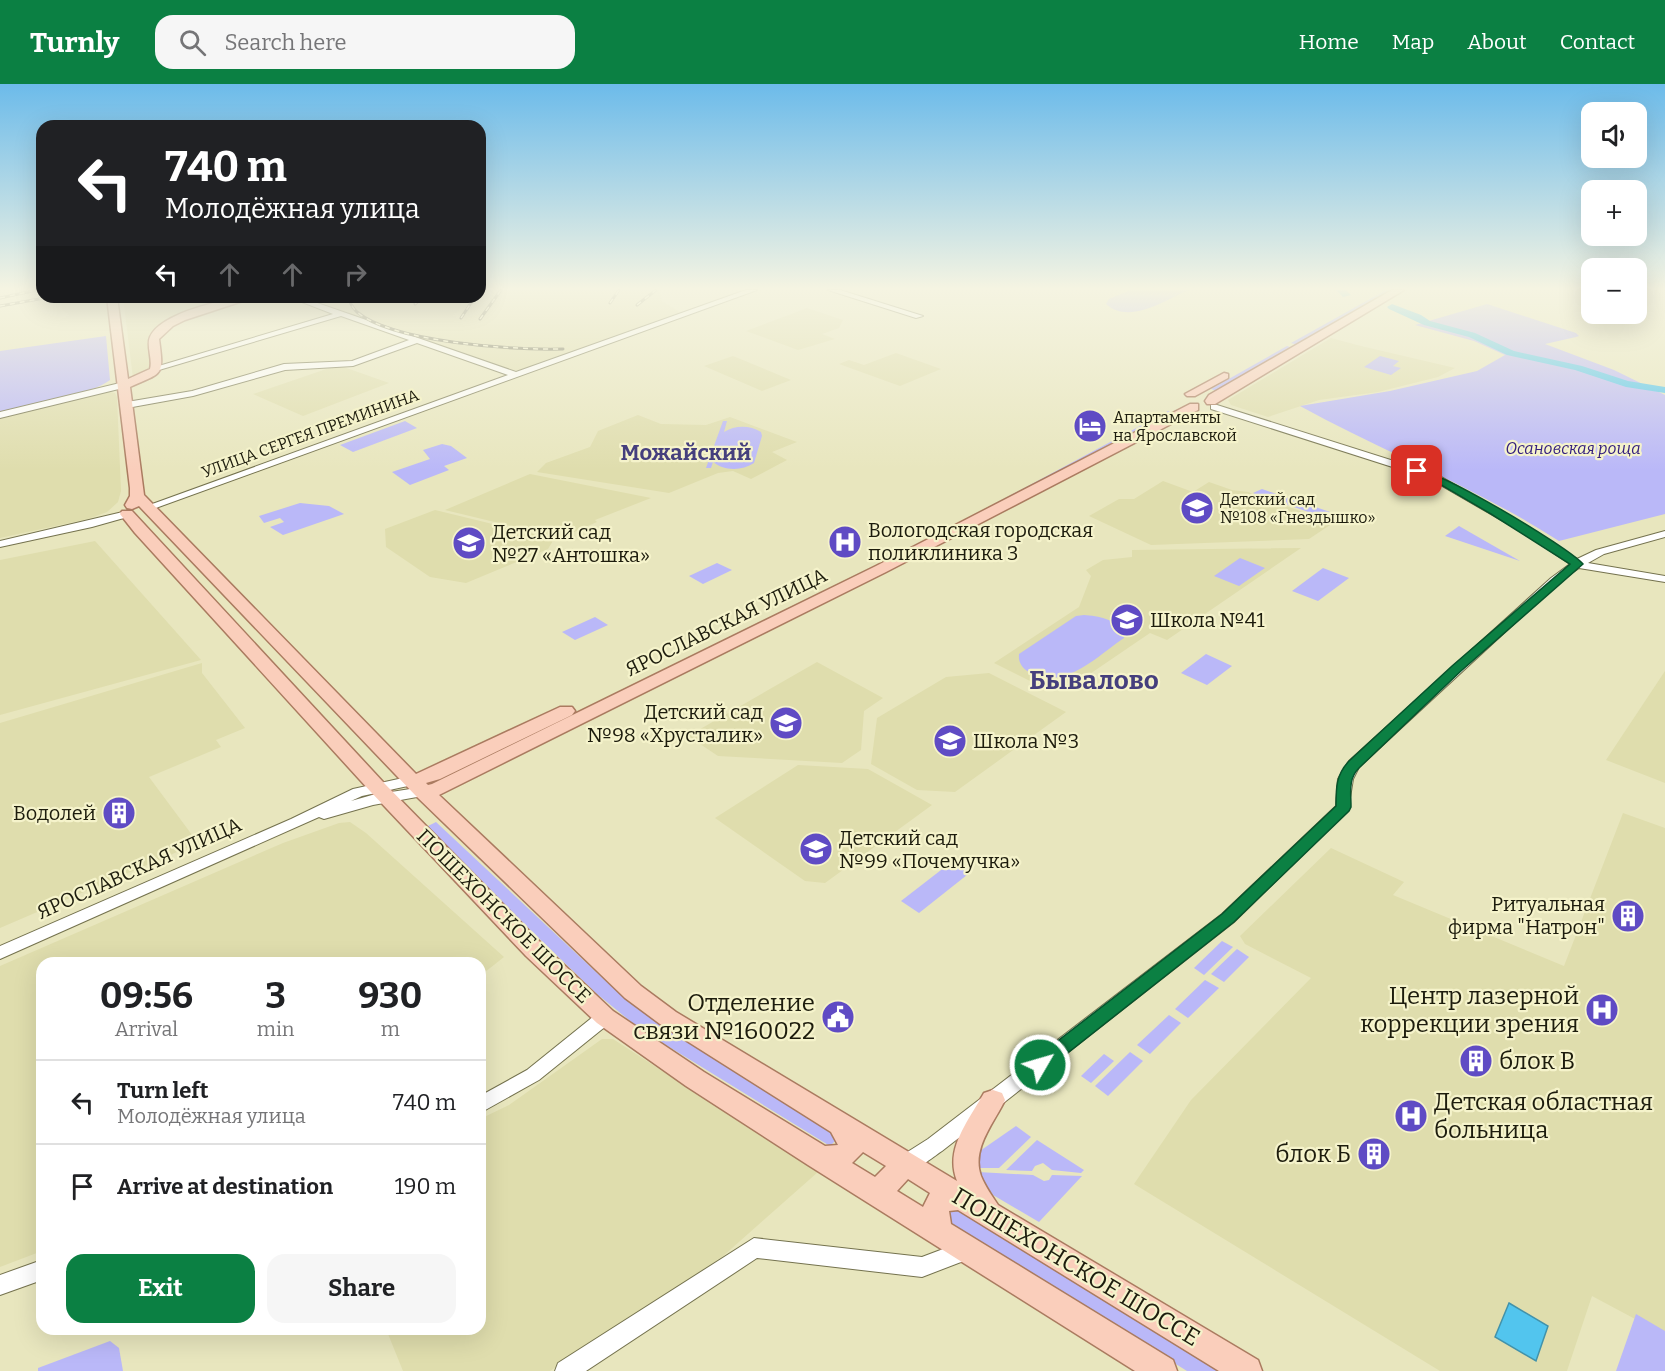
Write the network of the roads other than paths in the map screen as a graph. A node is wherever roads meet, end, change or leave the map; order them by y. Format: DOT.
graph roads {
  1 [pos="119,350"];
  2 [pos="155,350"];
  3 [pos="217,350"];
  4 [pos="389,350"];
  5 [pos="442,350"];
  6 [pos="586,350"];
  7 [pos="1294,350"];
  8 [pos="156,368"];
  9 [pos="1236,370"];
  10 [pos="516,375"];
  11 [pos="124,385"];
  12 [pos="1184,400"];
  13 [pos="1213,404"];
  14 [pos="127,405"];
  15 [pos="0,415"];
  16 [pos="137,496"];
  17 [pos="149,507"];
  18 [pos="127,514"];
  19 [pos="1665,534"];
  20 [pos="1665,540"];
  21 [pos="0,544"];
  22 [pos="1600,552"];
  23 [pos="1577,564"];
  24 [pos="205,568"];
  25 [pos="183,576"];
  26 [pos="1665,579"];
  27 [pos="382,751"];
  28 [pos="354,763"];
  29 [pos="418,787"];
  30 [pos="382,793"];
  31 [pos="445,813"];
  32 [pos="415,827"];
  33 [pos="0,953"];
  34 [pos="605,1017"];
  35 [pos="993,1100"];
  36 [pos="486,1102"];
  37 [pos="840,1124"];
  38 [pos="817,1157"];
  39 [pos="905,1164"];
  40 [pos="877,1194"];
  41 [pos="961,1198"];
  42 [pos="987,1212"];
  43 [pos="942,1234"];
  44 [pos="968,1249"];
  45 [pos="36,1272"];
  46 [pos="0,1285"];
  47 [pos="566,1371"];
  48 [pos="1162,1371"];
  49 [pos="1247,1371"];
  1 -- 11 [label="main road"];
  2 -- 8 [label="main road"];
  3 -- 8 [label="street"];
  4 -- 14 [label="street"];
  5 -- 10 [label="street"];
  6 -- 10 [label="street, УЛИЦА СЕРГЕЯ ПРЕМИНИНА"];
  7 -- 13 [label="main road"];
  8 -- 11 [label="main road"];
  9 -- 12 [label="main road"];
  10 -- 17 [label="street, УЛИЦА СЕРГЕЯ ПРЕМИНИНА"];
  11 -- 14 [label="main road"];
  11 -- 15 [label="street"];
  12 -- 13 [label="main road"];
  12 -- 29 [label="main road, ЯРОСЛАВСКАЯ УЛИЦА"];
  13 -- 23 [label="street"];
  14 -- 16 [label="main road"];
  16 -- 17 [label="main road, ПОШЕХОНСКОЕ ШОССЕ"];
  16 -- 18 [label="main road"];
  17 -- 18 [label="main road"];
  17 -- 24 [label="main road, ПОШЕХОНСКОЕ ШОССЕ"];
  18 -- 21 [label="street"];
  18 -- 25 [label="main road, ПОШЕХОНСКОЕ ШОССЕ"];
  19 -- 22 [label="street"];
  20 -- 22 [label="street"];
  22 -- 23 [label="street"];
  23 -- 26 [label="street"];
  23 -- 35 [label="street"];
  24 -- 25 [label="main road"];
  24 -- 27 [label="main road, ПОШЕХОНСКОЕ ШОССЕ"];
  25 -- 28 [label="main road, ПОШЕХОНСКОЕ ШОССЕ"];
  27 -- 28 [label="main road"];
  27 -- 29 [label="main road, ПОШЕХОНСКОЕ ШОССЕ"];
  28 -- 30 [label="main road, ПОШЕХОНСКОЕ ШОССЕ"];
  29 -- 30 [label="street, ЯРОСЛАВСКАЯ УЛИЦА"];
  29 -- 31 [label="main road, ПОШЕХОНСКОЕ ШОССЕ"];
  30 -- 32 [label="main road, ПОШЕХОНСКОЕ ШОССЕ"];
  30 -- 33 [label="street, ЯРОСЛАВСКАЯ УЛИЦА"];
  31 -- 32 [label="main road"];
  31 -- 37 [label="main road, ПОШЕХОНСКОЕ ШОССЕ"];
  32 -- 34 [label="main road, ПОШЕХОНСКОЕ ШОССЕ"];
  34 -- 36 [label="street"];
  34 -- 38 [label="main road, ПОШЕХОНСКОЕ ШОССЕ"];
  35 -- 39 [label="street"];
  35 -- 42 [label="main road"];
  37 -- 38 [label="main road"];
  37 -- 39 [label="main road, ПОШЕХОНСКОЕ ШОССЕ"];
  38 -- 40 [label="main road, ПОШЕХОНСКОЕ ШОССЕ"];
  39 -- 40 [label="main road"];
  39 -- 41 [label="main road, ПОШЕХОНСКОЕ ШОССЕ"];
  40 -- 43 [label="main road, ПОШЕХОНСКОЕ ШОССЕ"];
  41 -- 42 [label="main road, ПОШЕХОНСКОЕ ШОССЕ"];
  41 -- 43 [label="main road"];
  42 -- 49 [label="main road, ПОШЕХОНСКОЕ ШОССЕ"];
  43 -- 44 [label="main road, ПОШЕХОНСКОЕ ШОССЕ"];
  44 -- 47 [label="street"];
  44 -- 48 [label="main road, ПОШЕХОНСКОЕ ШОССЕ"];
  45 -- 46 [label="street"];
}
